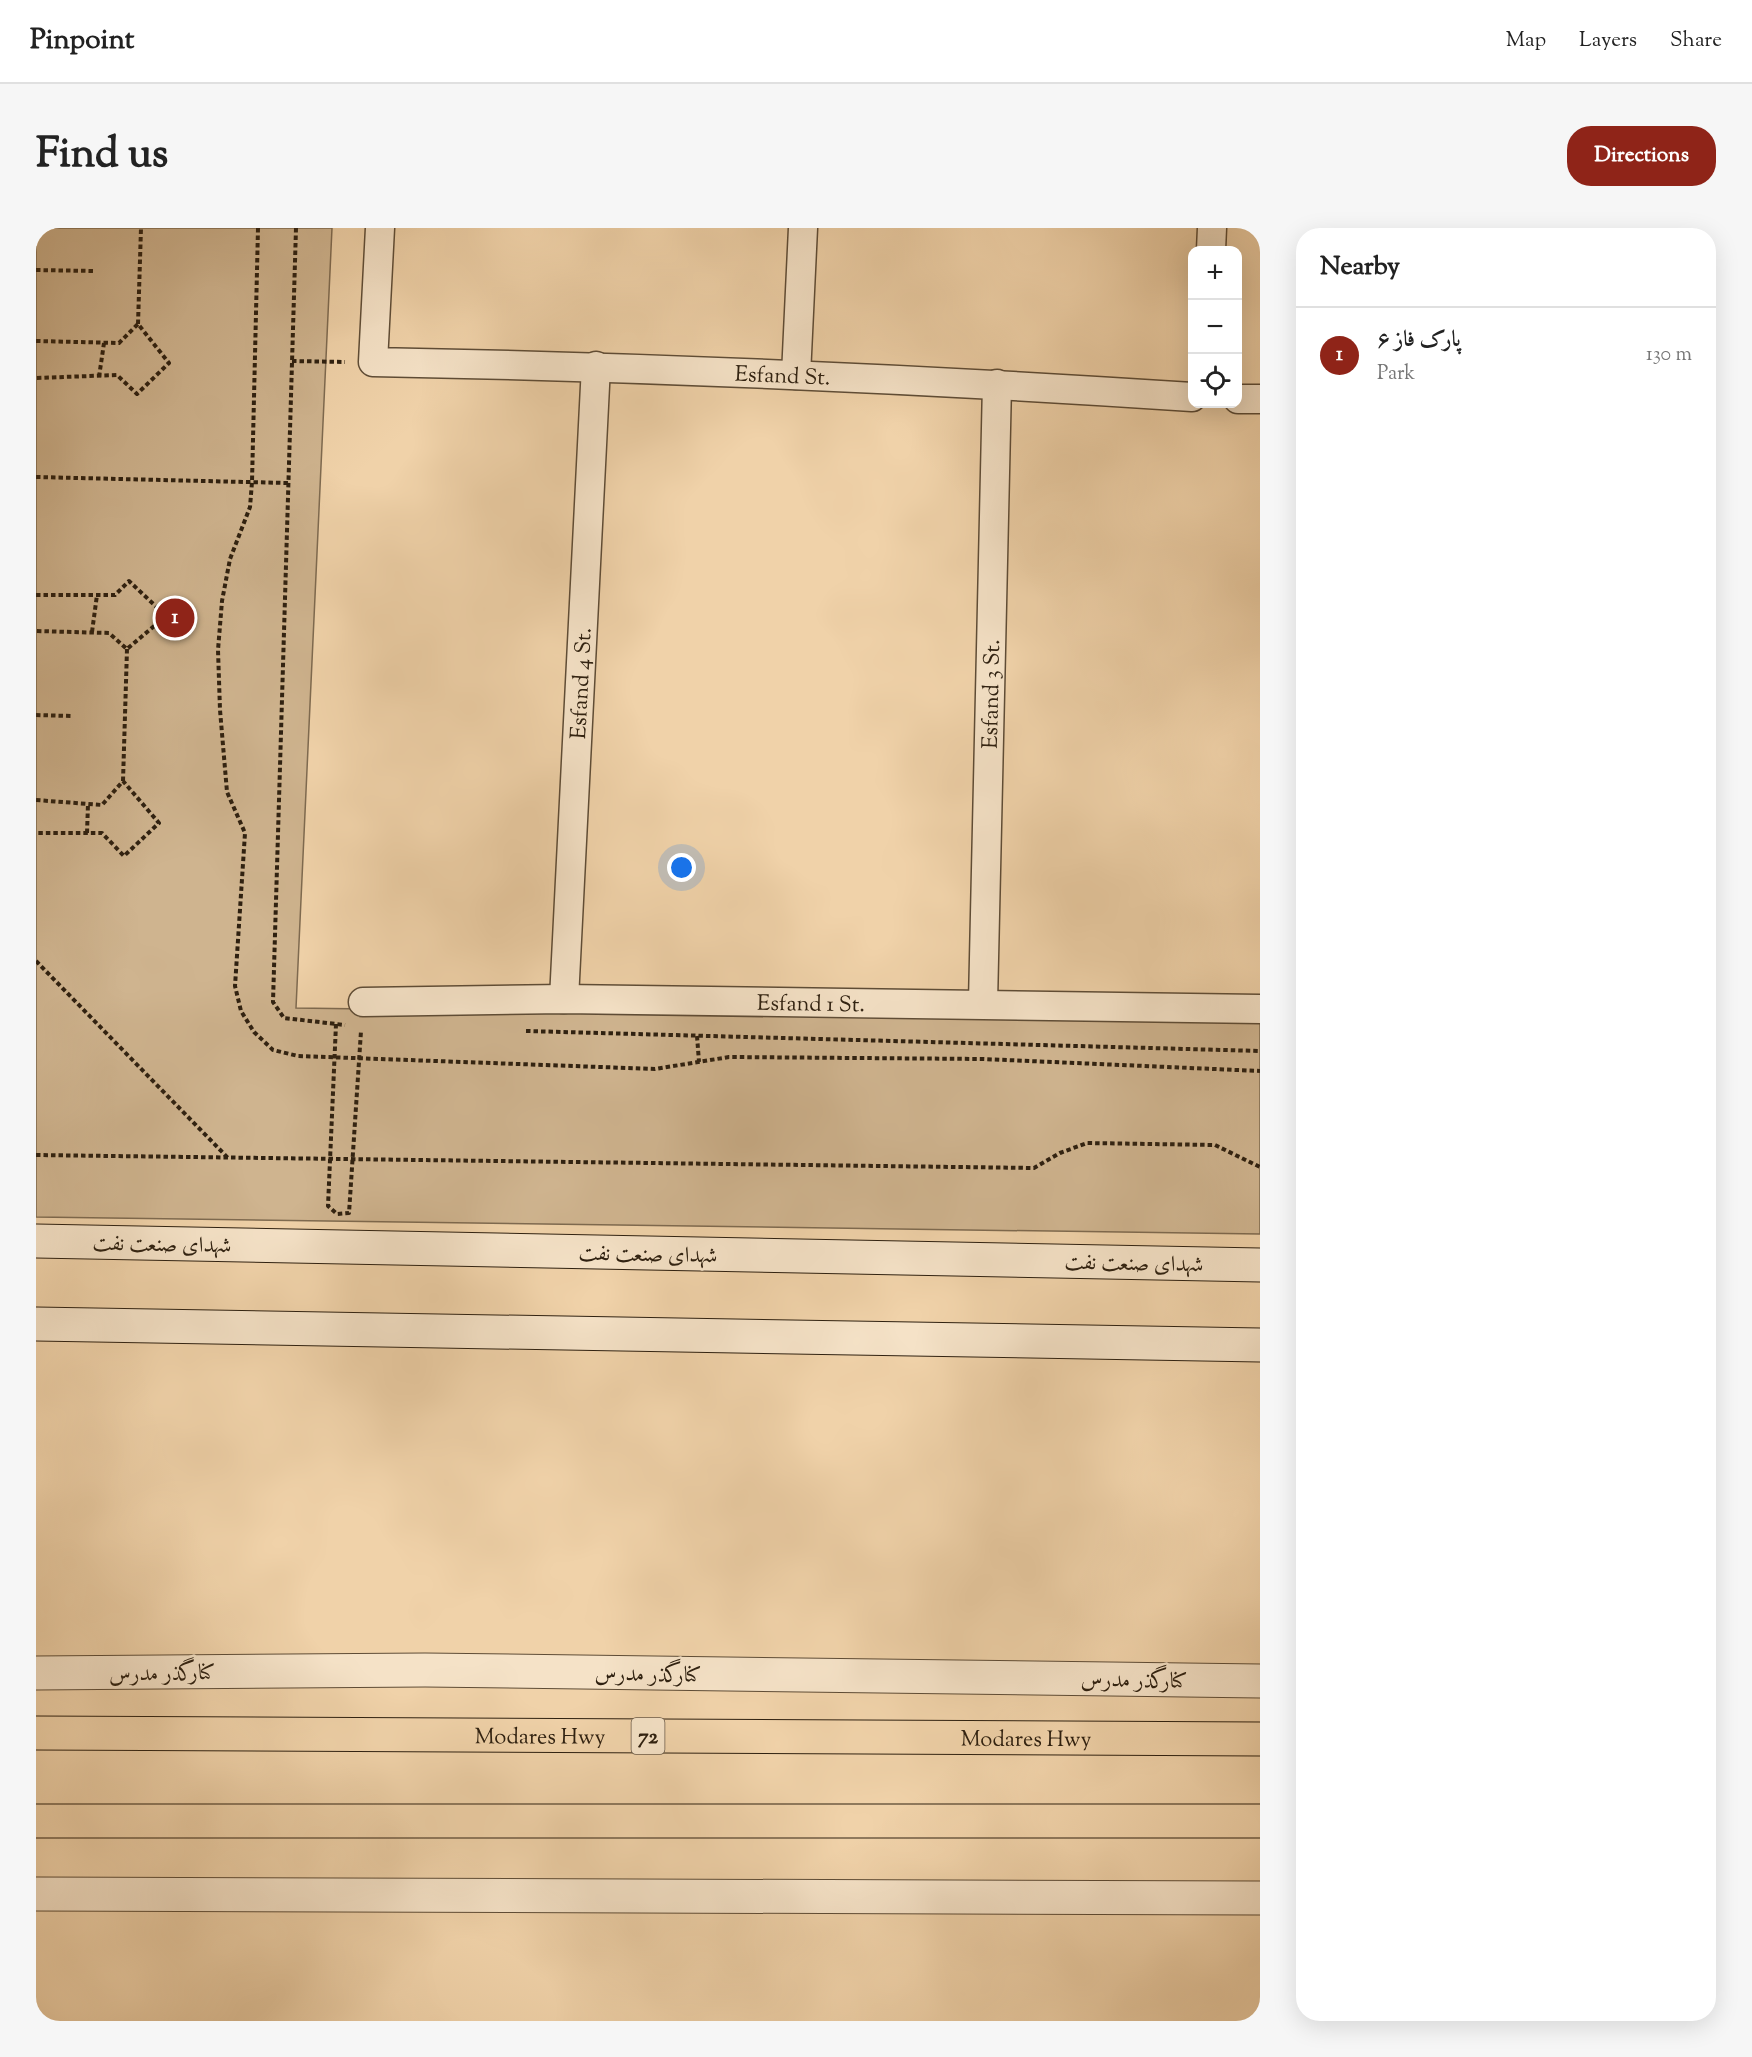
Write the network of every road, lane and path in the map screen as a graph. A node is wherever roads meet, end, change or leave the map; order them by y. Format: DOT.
graph roads {
  1 [pos="141,228"];
  2 [pos="258,228"];
  3 [pos="380,228"];
  4 [pos="803,228"];
  5 [pos="1212,228"];
  6 [pos="1211,246"];
  7 [pos="36,270"];
  8 [pos="94,271"];
  9 [pos="138,324"];
  10 [pos="36,341"];
  11 [pos="104,342"];
  12 [pos="292,361"];
  13 [pos="373,362"];
  14 [pos="596,366"];
  15 [pos="796,375"];
  16 [pos="99,377"];
  17 [pos="36,378"];
  18 [pos="997,384"];
  19 [pos="1188,397"];
  20 [pos="1242,399"];
  21 [pos="1260,399"];
  22 [pos="36,477"];
  23 [pos="252,482"];
  24 [pos="288,483"];
  25 [pos="36,595"];
  26 [pos="97,595"];
  27 [pos="36,631"];
  28 [pos="92,632"];
  29 [pos="127,649"];
  30 [pos="36,715"];
  31 [pos="71,716"];
  32 [pos="123,781"];
  33 [pos="36,800"];
  34 [pos="88,804"];
  35 [pos="36,833"];
  36 [pos="87,833"];
  37 [pos="36,961"];
  38 [pos="564,999"];
  39 [pos="983,1003"];
  40 [pos="1260,1009"];
  41 [pos="362,1015"];
  42 [pos="336,1024"];
  43 [pos="698,1036"];
  44 [pos="333,1057"];
  45 [pos="358,1058"];
  46 [pos="699,1062"];
  47 [pos="1260,1071"];
  48 [pos="36,1155"];
  49 [pos="229,1158"];
  50 [pos="330,1159"];
  51 [pos="352,1160"];
  52 [pos="1260,1167"];
  53 [pos="36,1241"];
  54 [pos="1260,1265"];
  55 [pos="36,1324"];
  56 [pos="1260,1345"];
  57 [pos="36,1673"];
  58 [pos="1260,1681"];
  59 [pos="36,1733"];
  60 [pos="1260,1739"];
  61 [pos="36,1821"];
  62 [pos="1260,1821"];
  63 [pos="36,1894"];
  64 [pos="1260,1898"];
  1 -- 9 [label="path"];
  2 -- 23 [label="path"];
  3 -- 13 [label="street"];
  4 -- 15 [label="street"];
  5 -- 6 [label="street"];
  7 -- 8 [label="path"];
  9 -- 11 [label="path"];
  9 -- 16 [label="path"];
  10 -- 11 [label="path"];
  11 -- 16 [label="path"];
  12 -- 13 [label="path"];
  13 -- 14 [label="street, Esfand St."];
  14 -- 15 [label="street, Esfand St."];
  14 -- 38 [label="street, Esfand 4 St."];
  15 -- 18 [label="street, Esfand St."];
  16 -- 17 [label="path"];
  18 -- 19 [label="street, Esfand St."];
  18 -- 39 [label="street, Esfand 3 St."];
  20 -- 21 [label="street"];
  22 -- 23 [label="path"];
  23 -- 24 [label="path"];
  23 -- 44 [label="path"];
  25 -- 26 [label="path"];
  26 -- 28 [label="path"];
  26 -- 29 [label="path"];
  27 -- 28 [label="path"];
  28 -- 29 [label="path"];
  29 -- 32 [label="path"];
  30 -- 31 [label="path"];
  32 -- 34 [label="path"];
  32 -- 36 [label="path"];
  33 -- 34 [label="path"];
  34 -- 36 [label="path"];
  35 -- 36 [label="path"];
  37 -- 49 [label="path"];
  38 -- 39 [label="street, Esfand 1 St."];
  38 -- 41 [label="street, Esfand 1 St."];
  39 -- 40 [label="street, Esfand 1 St."];
  41 -- 45 [label="path"];
  42 -- 44 [label="path"];
  43 -- 46 [label="path"];
  44 -- 45 [label="path"];
  44 -- 50 [label="path"];
  45 -- 46 [label="path"];
  45 -- 51 [label="path"];
  46 -- 47 [label="path"];
  48 -- 49 [label="path"];
  49 -- 50 [label="path"];
  50 -- 51 [label="path"];
  50 -- 51 [label="path"];
  51 -- 52 [label="path"];
  53 -- 54 [label="main road, شهدای صنعت نفت"];
  55 -- 56 [label="main road"];
  57 -- 58 [label="main road, کنارگذر مدرس"];
  59 -- 60 [label="highway, Modares Hwy / 72"];
  61 -- 62 [label="highway"];
  63 -- 64 [label="main road"];
}
